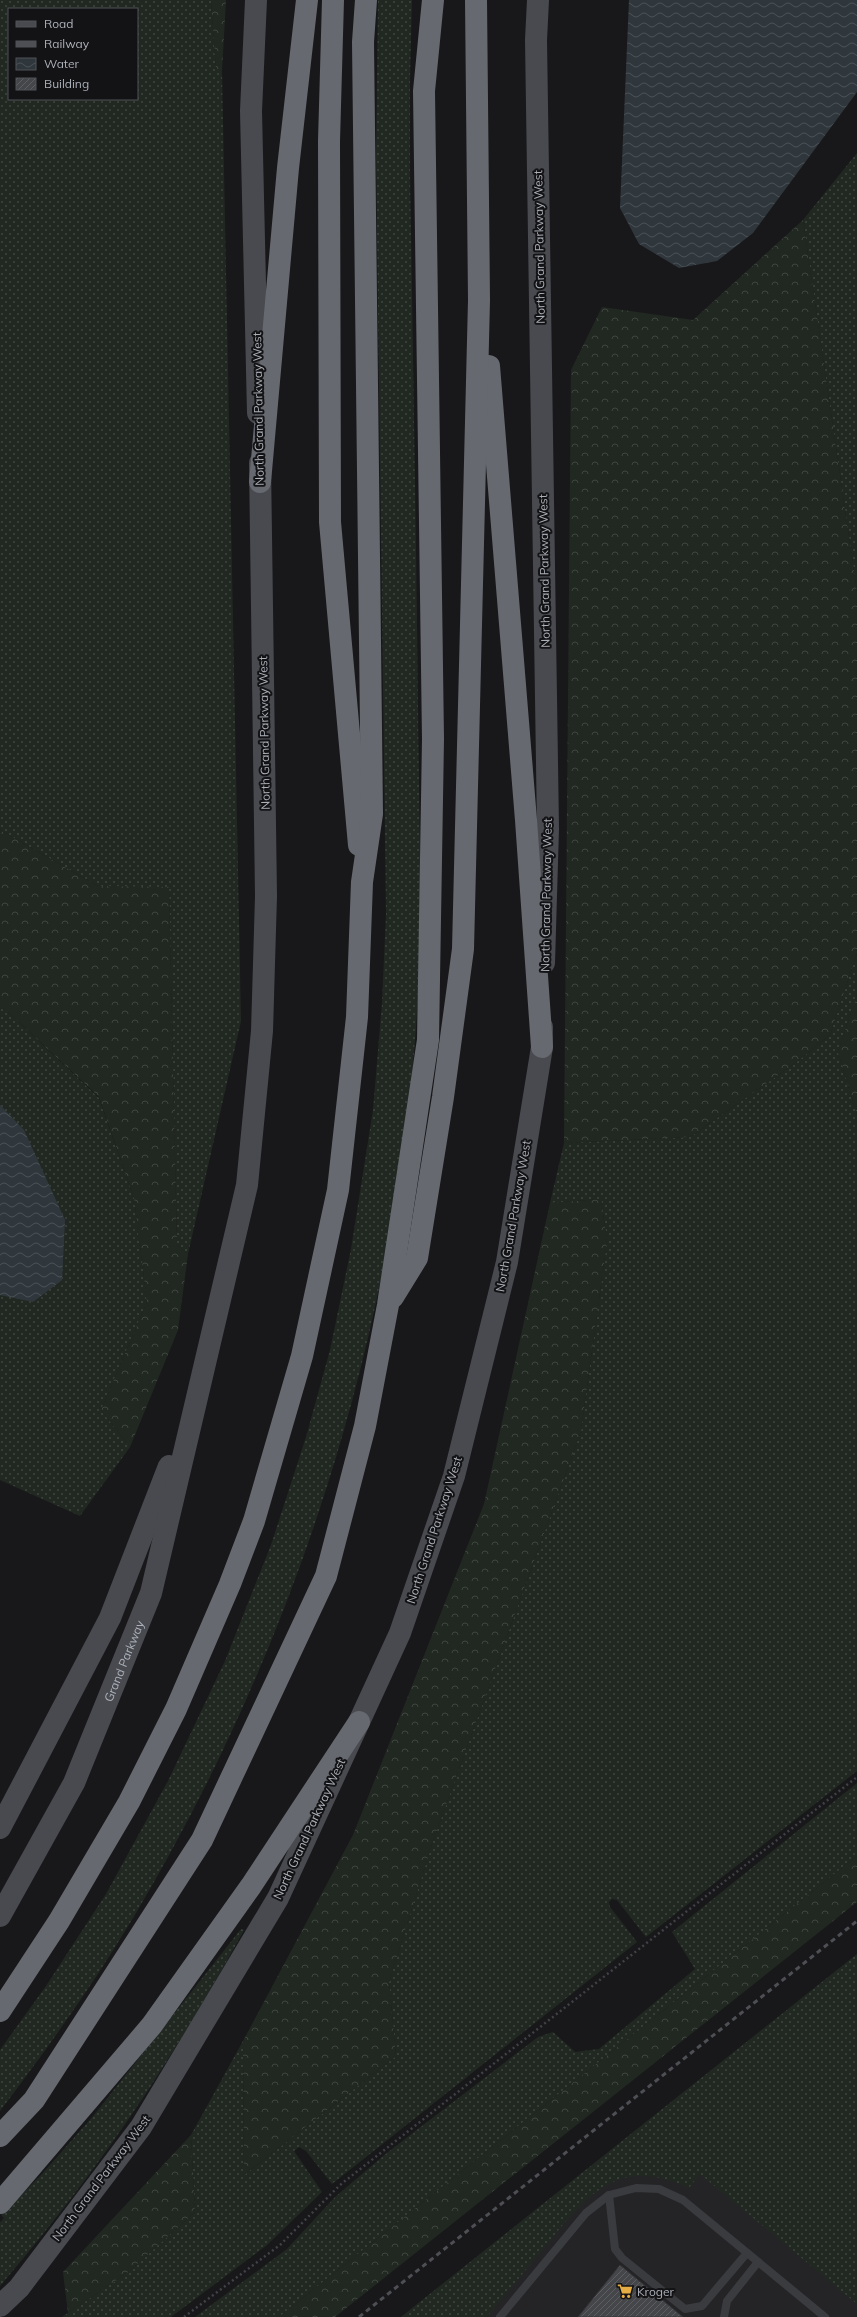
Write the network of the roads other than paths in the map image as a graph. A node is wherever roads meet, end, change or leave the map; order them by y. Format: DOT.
graph roads {
  1 [pos="256,0"];
  2 [pos="307,0"];
  3 [pos="333,0"];
  4 [pos="366,0"];
  5 [pos="433,0"];
  6 [pos="476,0"];
  7 [pos="538,0"];
  8 [pos="479,300"];
  9 [pos="260,482"];
  10 [pos="362,882"];
  11 [pos="542,1046"];
  12 [pos="388,1305"];
  13 [pos="200,1388"];
  14 [pos="359,1722"];
  15 [pos="0,1828"];
  16 [pos="0,1916"];
  17 [pos="0,2011"];
  18 [pos="0,2136"];
  19 [pos="609,2195"];
  20 [pos="0,2203"];
  21 [pos="748,2253"];
  22 [pos="758,2262"];
  23 [pos="0,2306"];
  24 [pos="724,2313"];
  25 [pos="500,2317"];
  26 [pos="729,2317"];
  27 [pos="825,2317"];
  1 -- 9 [label="main road, North Grand Parkway West"];
  2 -- 9 [label="highway"];
  3 -- 10 [label="highway"];
  4 -- 10 [label="highway"];
  5 -- 12 [label="highway"];
  6 -- 8 [label="highway"];
  7 -- 11 [label="main road, North Grand Parkway West"];
  8 -- 11 [label="highway"];
  8 -- 12 [label="highway"];
  9 -- 13 [label="main road, North Grand Parkway West"];
  10 -- 17 [label="highway"];
  11 -- 14 [label="main road, North Grand Parkway West"];
  12 -- 18 [label="highway"];
  13 -- 15 [label="main road"];
  13 -- 16 [label="main road, Grand Parkway"];
  14 -- 20 [label="highway"];
  14 -- 23 [label="main road, North Grand Parkway West"];
  19 -- 21 [label="lane"];
  19 -- 21 [label="lane"];
  19 -- 25 [label="lane"];
  21 -- 22 [label="lane"];
  22 -- 24 [label="lane"];
  22 -- 27 [label="lane"];
  24 -- 26 [label="lane"];
}
